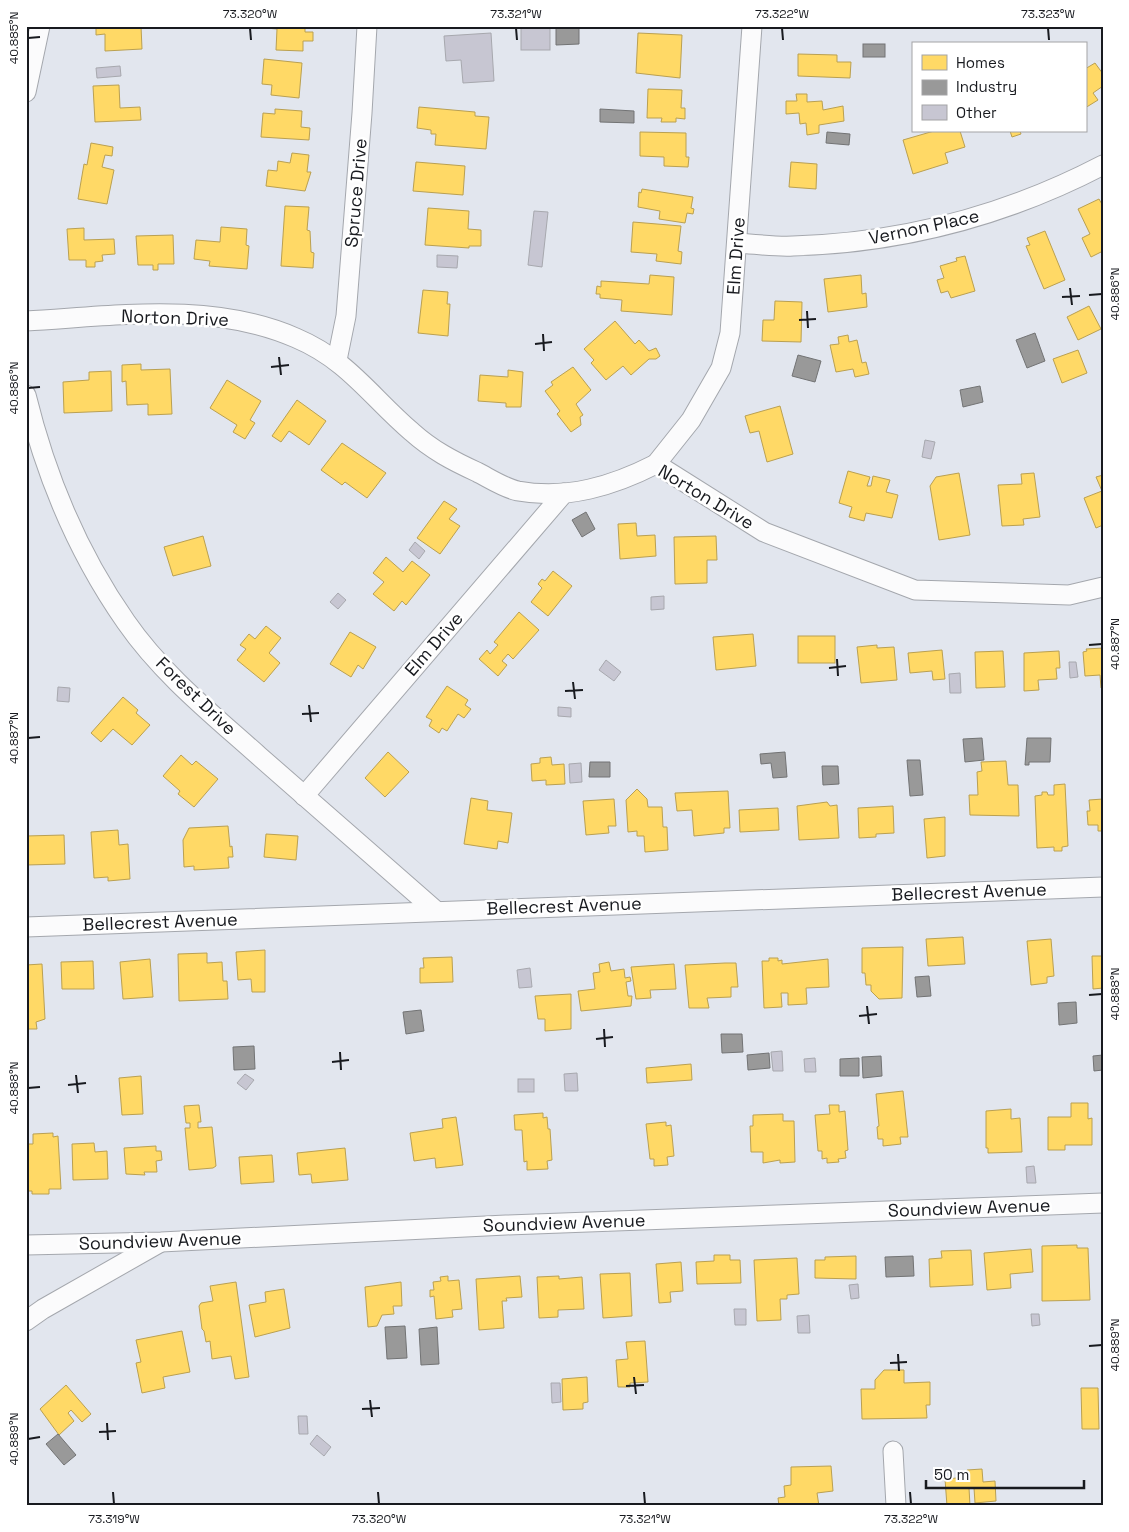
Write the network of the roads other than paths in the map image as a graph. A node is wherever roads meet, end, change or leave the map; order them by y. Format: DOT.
graph roads {
  1 [pos="40,26"];
  2 [pos="366,26"];
  3 [pos="752,26"];
  4 [pos="27,88"];
  5 [pos="1103,165"];
  6 [pos="737,243"];
  7 [pos="26,321"];
  8 [pos="337,360"];
  9 [pos="26,395"];
  10 [pos="656,464"];
  11 [pos="564,493"];
  12 [pos="1103,587"];
  13 [pos="304,796"];
  14 [pos="1103,887"];
  15 [pos="436,911"];
  16 [pos="26,927"];
  17 [pos="1103,1203"];
  18 [pos="161,1242"];
  19 [pos="26,1245"];
  20 [pos="26,1320"];
  21 [pos="893,1451"];
  22 [pos="896,1506"];
  1 -- 4 [label="street"];
  2 -- 8 [label="street, Spruce Drive"];
  3 -- 6 [label="street, Elm Drive"];
  5 -- 6 [label="street, Vernon Place"];
  6 -- 10 [label="street, Elm Drive"];
  7 -- 8 [label="street, Norton Drive"];
  8 -- 11 [label="street, Norton Drive"];
  9 -- 13 [label="street, Forest Drive"];
  10 -- 11 [label="street, Norton Drive"];
  10 -- 12 [label="street, Norton Drive"];
  11 -- 13 [label="street, Elm Drive"];
  13 -- 15 [label="street, Forest Drive"];
  14 -- 15 [label="street, Bellecrest Avenue"];
  15 -- 16 [label="street, Bellecrest Avenue"];
  17 -- 18 [label="street, Soundview Avenue"];
  18 -- 19 [label="street, Soundview Avenue"];
  18 -- 20 [label="street"];
  21 -- 22 [label="street"];
}
